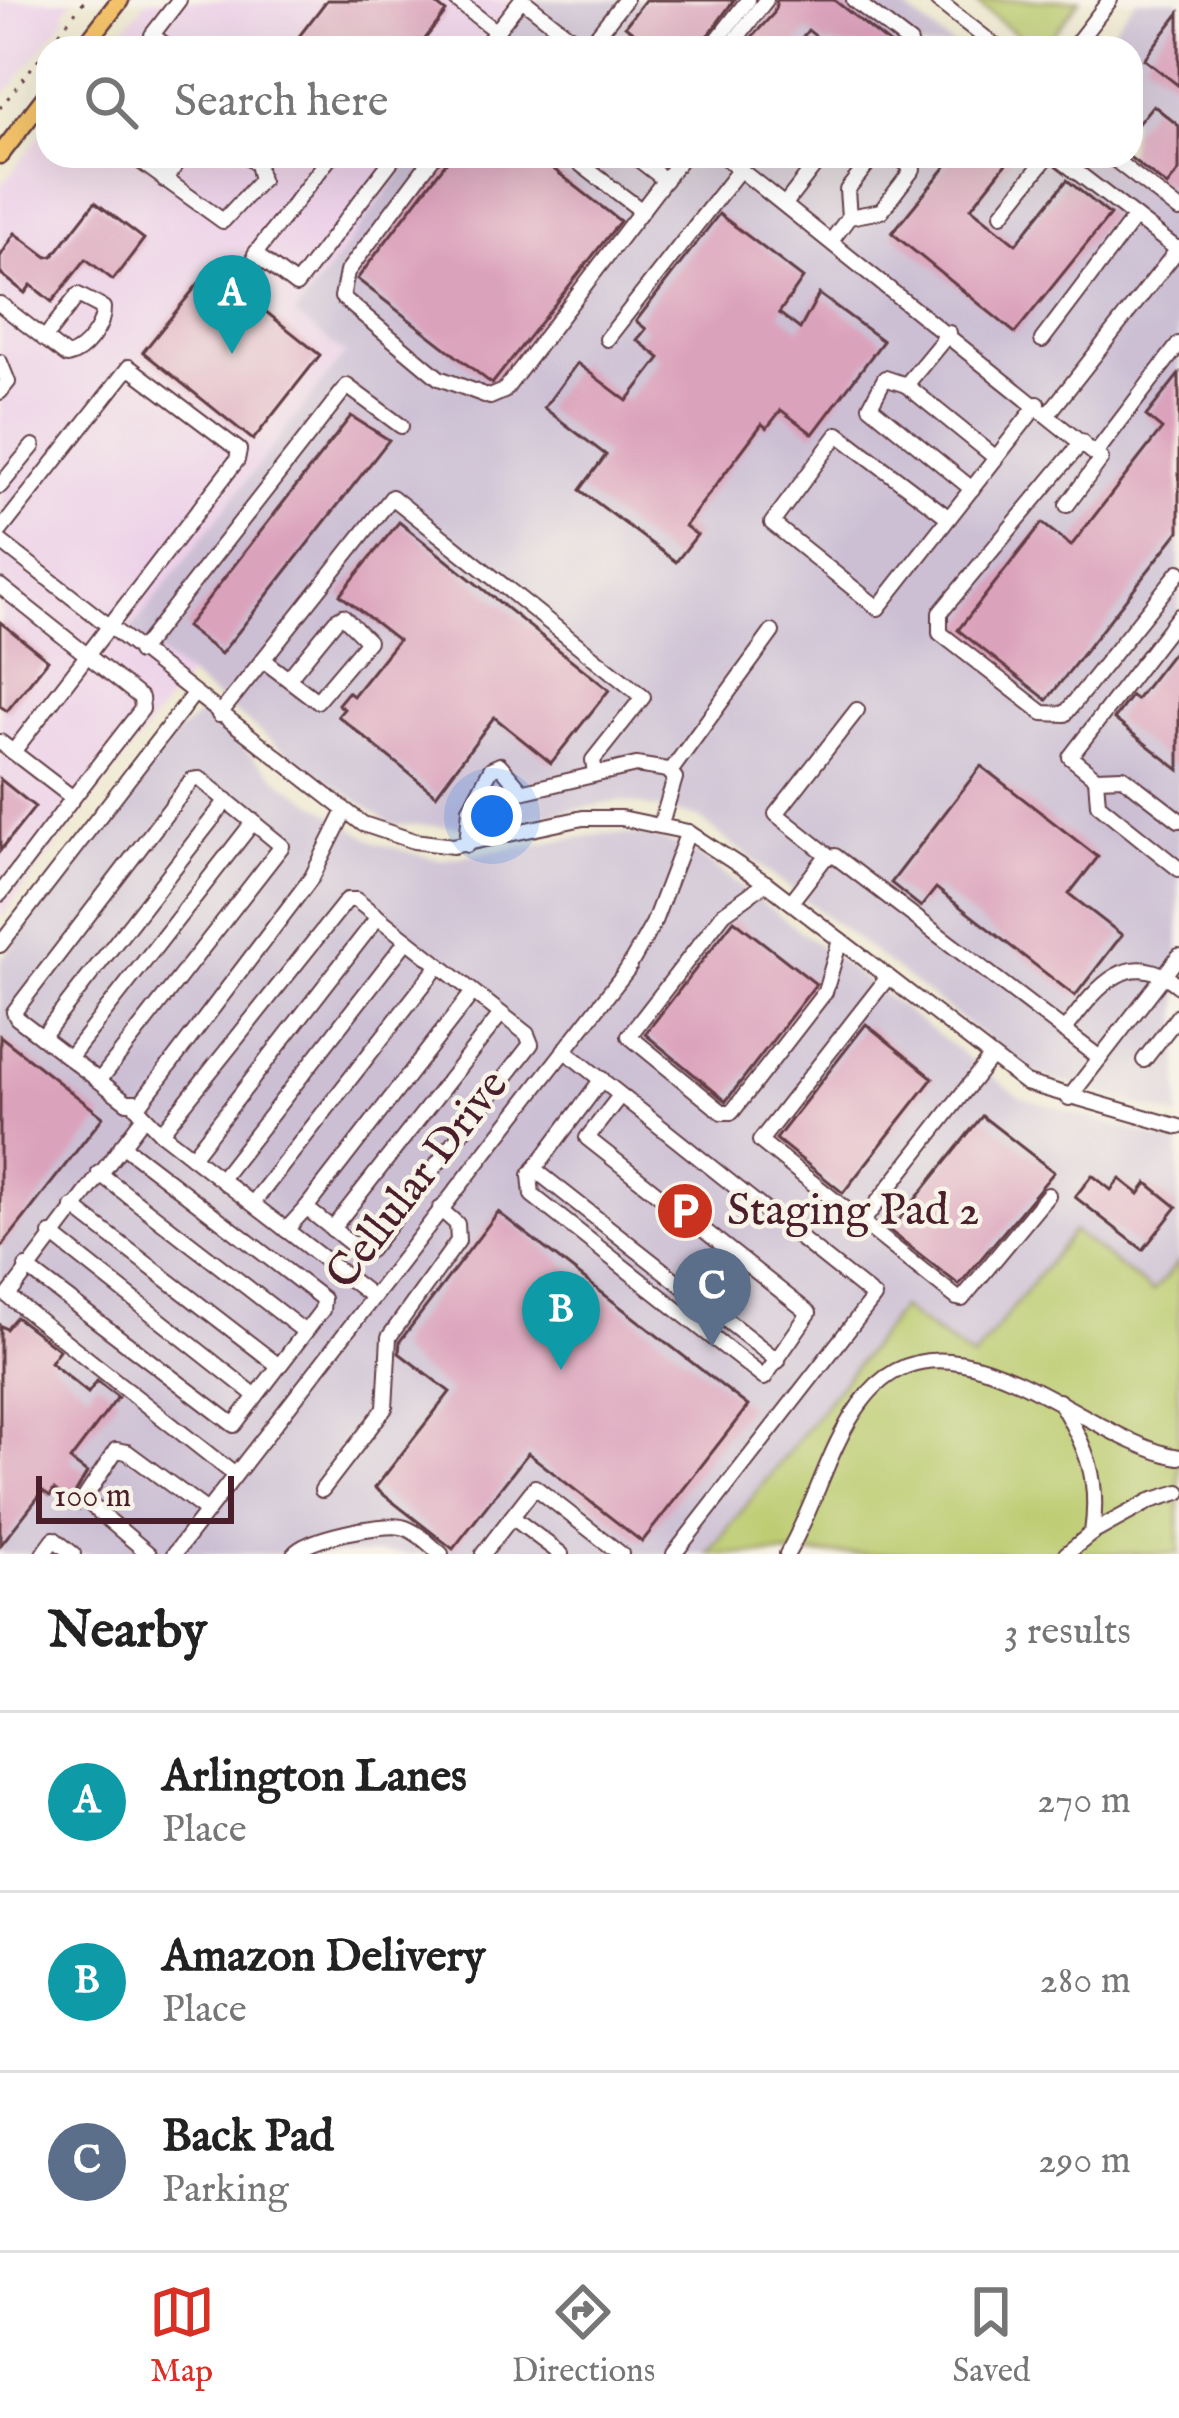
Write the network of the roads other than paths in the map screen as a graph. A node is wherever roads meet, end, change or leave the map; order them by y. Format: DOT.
graph roads {
  1 [pos="120,0"];
  2 [pos="179,0"];
  3 [pos="456,0"];
  4 [pos="522,0"];
  5 [pos="625,0"];
  6 [pos="748,0"];
  7 [pos="766,0"];
  8 [pos="854,0"];
  9 [pos="937,0"];
  10 [pos="1110,0"];
  11 [pos="560,29"];
  12 [pos="496,32"];
  13 [pos="92,36"];
  14 [pos="153,36"];
  15 [pos="493,36"];
  16 [pos="554,36"];
  17 [pos="570,36"];
  18 [pos="596,36"];
  19 [pos="720,36"];
  20 [pos="738,36"];
  21 [pos="900,36"];
  22 [pos="983,36"];
  23 [pos="1082,36"];
  24 [pos="36,108"];
  25 [pos="0,155"];
  26 [pos="148,168"];
  27 [pos="174,168"];
  28 [pos="258,168"];
  29 [pos="322,168"];
  30 [pos="386,168"];
  31 [pos="425,168"];
  32 [pos="586,168"];
  33 [pos="650,168"];
  34 [pos="674,168"];
  35 [pos="812,168"];
  36 [pos="864,168"];
  37 [pos="912,168"];
  38 [pos="1042,168"];
  39 [pos="1068,168"];
  40 [pos="1125,168"];
  41 [pos="740,169"];
  42 [pos="164,180"];
  43 [pos="665,180"];
  44 [pos="784,204"];
  45 [pos="1179,210"];
  46 [pos="642,211"];
  47 [pos="1002,214"];
  48 [pos="849,217"];
  49 [pos="1135,217"];
  50 [pos="832,240"];
  51 [pos="1178,249"];
  52 [pos="0,304"];
  53 [pos="949,334"];
  54 [pos="44,339"];
  55 [pos="607,340"];
  56 [pos="1042,340"];
  57 [pos="1179,344"];
  58 [pos="0,362"];
  59 [pos="906,386"];
  60 [pos="0,392"];
  61 [pos="1044,408"];
  62 [pos="401,426"];
  63 [pos="1082,442"];
  64 [pos="33,446"];
  65 [pos="1095,454"];
  66 [pos="996,458"];
  67 [pos="0,485"];
  68 [pos="972,489"];
  69 [pos="1067,506"];
  70 [pos="949,518"];
  71 [pos="0,531"];
  72 [pos="0,541"];
  73 [pos="1179,572"];
  74 [pos="0,586"];
  75 [pos="1179,616"];
  76 [pos="107,627"];
  77 [pos="772,632"];
  78 [pos="139,652"];
  79 [pos="85,653"];
  80 [pos="263,660"];
  81 [pos="289,679"];
  82 [pos="193,695"];
  83 [pos="857,710"];
  84 [pos="219,715"];
  85 [pos="6,747"];
  86 [pos="670,772"];
  87 [pos="595,774"];
  88 [pos="1096,778"];
  89 [pos="522,791"];
  90 [pos="73,798"];
  91 [pos="226,800"];
  92 [pos="470,809"];
  93 [pos="344,813"];
  94 [pos="1179,820"];
  95 [pos="254,821"];
  96 [pos="661,824"];
  97 [pos="688,832"];
  98 [pos="467,845"];
  99 [pos="829,856"];
  100 [pos="1179,869"];
  101 [pos="766,883"];
  102 [pos="0,894"];
  103 [pos="791,902"];
  104 [pos="378,917"];
  105 [pos="407,940"];
  106 [pos="840,940"];
  107 [pos="0,945"];
  108 [pos="1179,956"];
  109 [pos="439,965"];
  110 [pos="1165,974"];
  111 [pos="888,977"];
  112 [pos="1179,986"];
  113 [pos="473,992"];
  114 [pos="501,1014"];
  115 [pos="1179,1016"];
  116 [pos="1064,1031"];
  117 [pos="42,1037"];
  118 [pos="563,1050"];
  119 [pos="991,1057"];
  120 [pos="69,1058"];
  121 [pos="1100,1058"];
  122 [pos="1144,1060"];
  123 [pos="602,1079"];
  124 [pos="99,1081"];
  125 [pos="619,1097"];
  126 [pos="1069,1098"];
  127 [pos="136,1102"];
  128 [pos="143,1118"];
  129 [pos="1179,1127"];
  130 [pos="161,1133"];
  131 [pos="122,1144"];
  132 [pos="191,1156"];
  133 [pos="534,1168"];
  134 [pos="99,1172"];
  135 [pos="221,1179"];
  136 [pos="1048,1195"];
  137 [pos="253,1204"];
  138 [pos="73,1207"];
  139 [pos="306,1208"];
  140 [pos="440,1209"];
  141 [pos="862,1221"];
  142 [pos="332,1229"];
  143 [pos="286,1230"];
  144 [pos="51,1234"];
  145 [pos="26,1267"];
  146 [pos="682,1286"];
  147 [pos="373,1297"];
  148 [pos="0,1300"];
  149 [pos="668,1303"];
  150 [pos="16,1306"];
  151 [pos="305,1332"];
  152 [pos="778,1361"];
  153 [pos="279,1366"];
  154 [pos="256,1396"];
  155 [pos="1059,1400"];
  156 [pos="1179,1457"];
  157 [pos="235,1475"];
  158 [pos="322,1490"];
  159 [pos="1179,1492"];
  160 [pos="207,1511"];
  161 [pos="512,1517"];
  162 [pos="1092,1533"];
  163 [pos="490,1552"];
  164 [pos="43,1554"];
  165 [pos="73,1554"];
  166 [pos="149,1554"];
  167 [pos="174,1554"];
  168 [pos="294,1554"];
  169 [pos="441,1554"];
  170 [pos="561,1554"];
  171 [pos="621,1554"];
  172 [pos="674,1554"];
  173 [pos="787,1554"];
  174 [pos="1066,1554"];
  1 -- 13 [label="main road"];
  2 -- 14 [label="street"];
  3 -- 12 [label="street"];
  4 -- 11 [label="street"];
  4 -- 12 [label="street"];
  5 -- 18 [label="street"];
  6 -- 19 [label="street"];
  7 -- 20 [label="street"];
  8 -- 21 [label="street"];
  9 -- 22 [label="street"];
  10 -- 23 [label="street"];
  11 -- 16 [label="street"];
  11 -- 17 [label="street"];
  12 -- 15 [label="street"];
  24 -- 25 [label="main road"];
  26 -- 42 [label="street"];
  27 -- 42 [label="street"];
  28 -- 42 [label="street"];
  29 -- 30 [label="street"];
  31 -- 46 [label="street"];
  32 -- 46 [label="street"];
  33 -- 43 [label="street"];
  34 -- 43 [label="street"];
  35 -- 44 [label="street"];
  36 -- 48 [label="street"];
  37 -- 48 [label="street"];
  38 -- 47 [label="street"];
  39 -- 49 [label="street"];
  40 -- 45 [label="street"];
  41 -- 44 [label="street"];
  41 -- 55 [label="street"];
  43 -- 46 [label="street"];
  44 -- 50 [label="street"];
  48 -- 50 [label="street"];
  49 -- 51 [label="street"];
  49 -- 56 [label="street"];
  50 -- 53 [label="street"];
  51 -- 61 [label="street"];
  52 -- 54 [label="street"];
  53 -- 59 [label="street"];
  53 -- 61 [label="street"];
  54 -- 54 [label="street"];
  57 -- 65 [label="street"];
  58 -- 60 [label="street"];
  59 -- 66 [label="street"];
  59 -- 68 [label="street"];
  61 -- 63 [label="street"];
  61 -- 66 [label="street"];
  62 -- 78 [label="street"];
  63 -- 65 [label="street"];
  63 -- 73 [label="street"];
  64 -- 67 [label="street"];
  65 -- 69 [label="street"];
  66 -- 68 [label="street"];
  68 -- 70 [label="street"];
  70 -- 70 [label="street"];
  71 -- 76 [label="street"];
  72 -- 76 [label="street"];
  74 -- 79 [label="street"];
  75 -- 88 [label="street"];
  76 -- 78 [label="street"];
  76 -- 79 [label="street"];
  77 -- 86 [label="street"];
  78 -- 82 [label="street"];
  79 -- 85 [label="street"];
  79 -- 90 [label="street"];
  80 -- 81 [label="street"];
  80 -- 84 [label="street"];
  80 -- 87 [label="street"];
  81 -- 81 [label="street"];
  82 -- 84 [label="street"];
  82 -- 107 [label="street"];
  83 -- 99 [label="street"];
  84 -- 93 [label="street"];
  85 -- 90 [label="street"];
  86 -- 87 [label="street"];
  86 -- 96 [label="street"];
  87 -- 89 [label="street"];
  88 -- 94 [label="street"];
  88 -- 100 [label="street"];
  89 -- 92 [label="street"];
  89 -- 92 [label="street"];
  90 -- 102 [label="street"];
  91 -- 95 [label="street"];
  91 -- 117 [label="street"];
  91 -- 117 [label="street"];
  92 -- 98 [label="street"];
  93 -- 98 [label="street"];
  93 -- 127 [label="street"];
  95 -- 120 [label="street"];
  95 -- 124 [label="street"];
  96 -- 97 [label="street"];
  96 -- 98 [label="street"];
  97 -- 101 [label="street"];
  97 -- 118 [label="street, Cellular Drive"];
  99 -- 103 [label="street"];
  99 -- 116 [label="street"];
  101 -- 103 [label="street"];
  101 -- 106 [label="street"];
  103 -- 106 [label="street"];
  104 -- 105 [label="street"];
  104 -- 130 [label="street"];
  104 -- 132 [label="street"];
  105 -- 109 [label="street"];
  105 -- 135 [label="street"];
  106 -- 111 [label="street"];
  108 -- 110 [label="street"];
  109 -- 113 [label="street"];
  109 -- 137 [label="street"];
  110 -- 112 [label="street"];
  110 -- 116 [label="street"];
  110 -- 121 [label="street"];
  111 -- 119 [label="street"];
  111 -- 141 [label="street"];
  113 -- 114 [label="street"];
  113 -- 139 [label="street"];
  114 -- 142 [label="street"];
  114 -- 142 [label="street"];
  115 -- 122 [label="street"];
  116 -- 121 [label="street"];
  117 -- 120 [label="street"];
  118 -- 123 [label="street"];
  118 -- 140 [label="street, Cellular Drive"];
  119 -- 126 [label="street"];
  119 -- 141 [label="street"];
  120 -- 124 [label="street"];
  121 -- 126 [label="street"];
  123 -- 125 [label="street"];
  123 -- 133 [label="street"];
  124 -- 127 [label="street"];
  125 -- 152 [label="street"];
  125 -- 172 [label="street"];
  126 -- 129 [label="street"];
  127 -- 128 [label="street"];
  128 -- 130 [label="street"];
  128 -- 131 [label="street"];
  130 -- 132 [label="street"];
  131 -- 134 [label="street"];
  131 -- 151 [label="street"];
  132 -- 135 [label="street"];
  133 -- 146 [label="street"];
  133 -- 149 [label="street"];
  134 -- 138 [label="street"];
  134 -- 151 [label="street"];
  135 -- 137 [label="street"];
  136 -- 141 [label="street"];
  137 -- 143 [label="street"];
  138 -- 144 [label="street"];
  138 -- 153 [label="street"];
  139 -- 142 [label="street"];
  139 -- 143 [label="street"];
  140 -- 147 [label="street, Cellular Drive"];
  140 -- 158 [label="street"];
  143 -- 147 [label="street"];
  144 -- 145 [label="street"];
  144 -- 154 [label="street"];
  145 -- 150 [label="street"];
  145 -- 154 [label="street"];
  146 -- 149 [label="street"];
  146 -- 152 [label="street"];
  147 -- 157 [label="street, Cellular Drive"];
  148 -- 150 [label="street"];
  149 -- 152 [label="street"];
  150 -- 157 [label="street"];
  151 -- 153 [label="street"];
  153 -- 154 [label="street"];
  155 -- 156 [label="street"];
  155 -- 162 [label="street"];
  155 -- 173 [label="street"];
  157 -- 160 [label="street, Cellular Drive"];
  159 -- 162 [label="street"];
  160 -- 166 [label="street"];
  160 -- 167 [label="street, Cellular Drive"];
  161 -- 163 [label="street"];
  161 -- 170 [label="street"];
  161 -- 171 [label="street"];
  162 -- 174 [label="street"];
  164 -- 165 [label="street"];
  168 -- 169 [label="street"];
}
